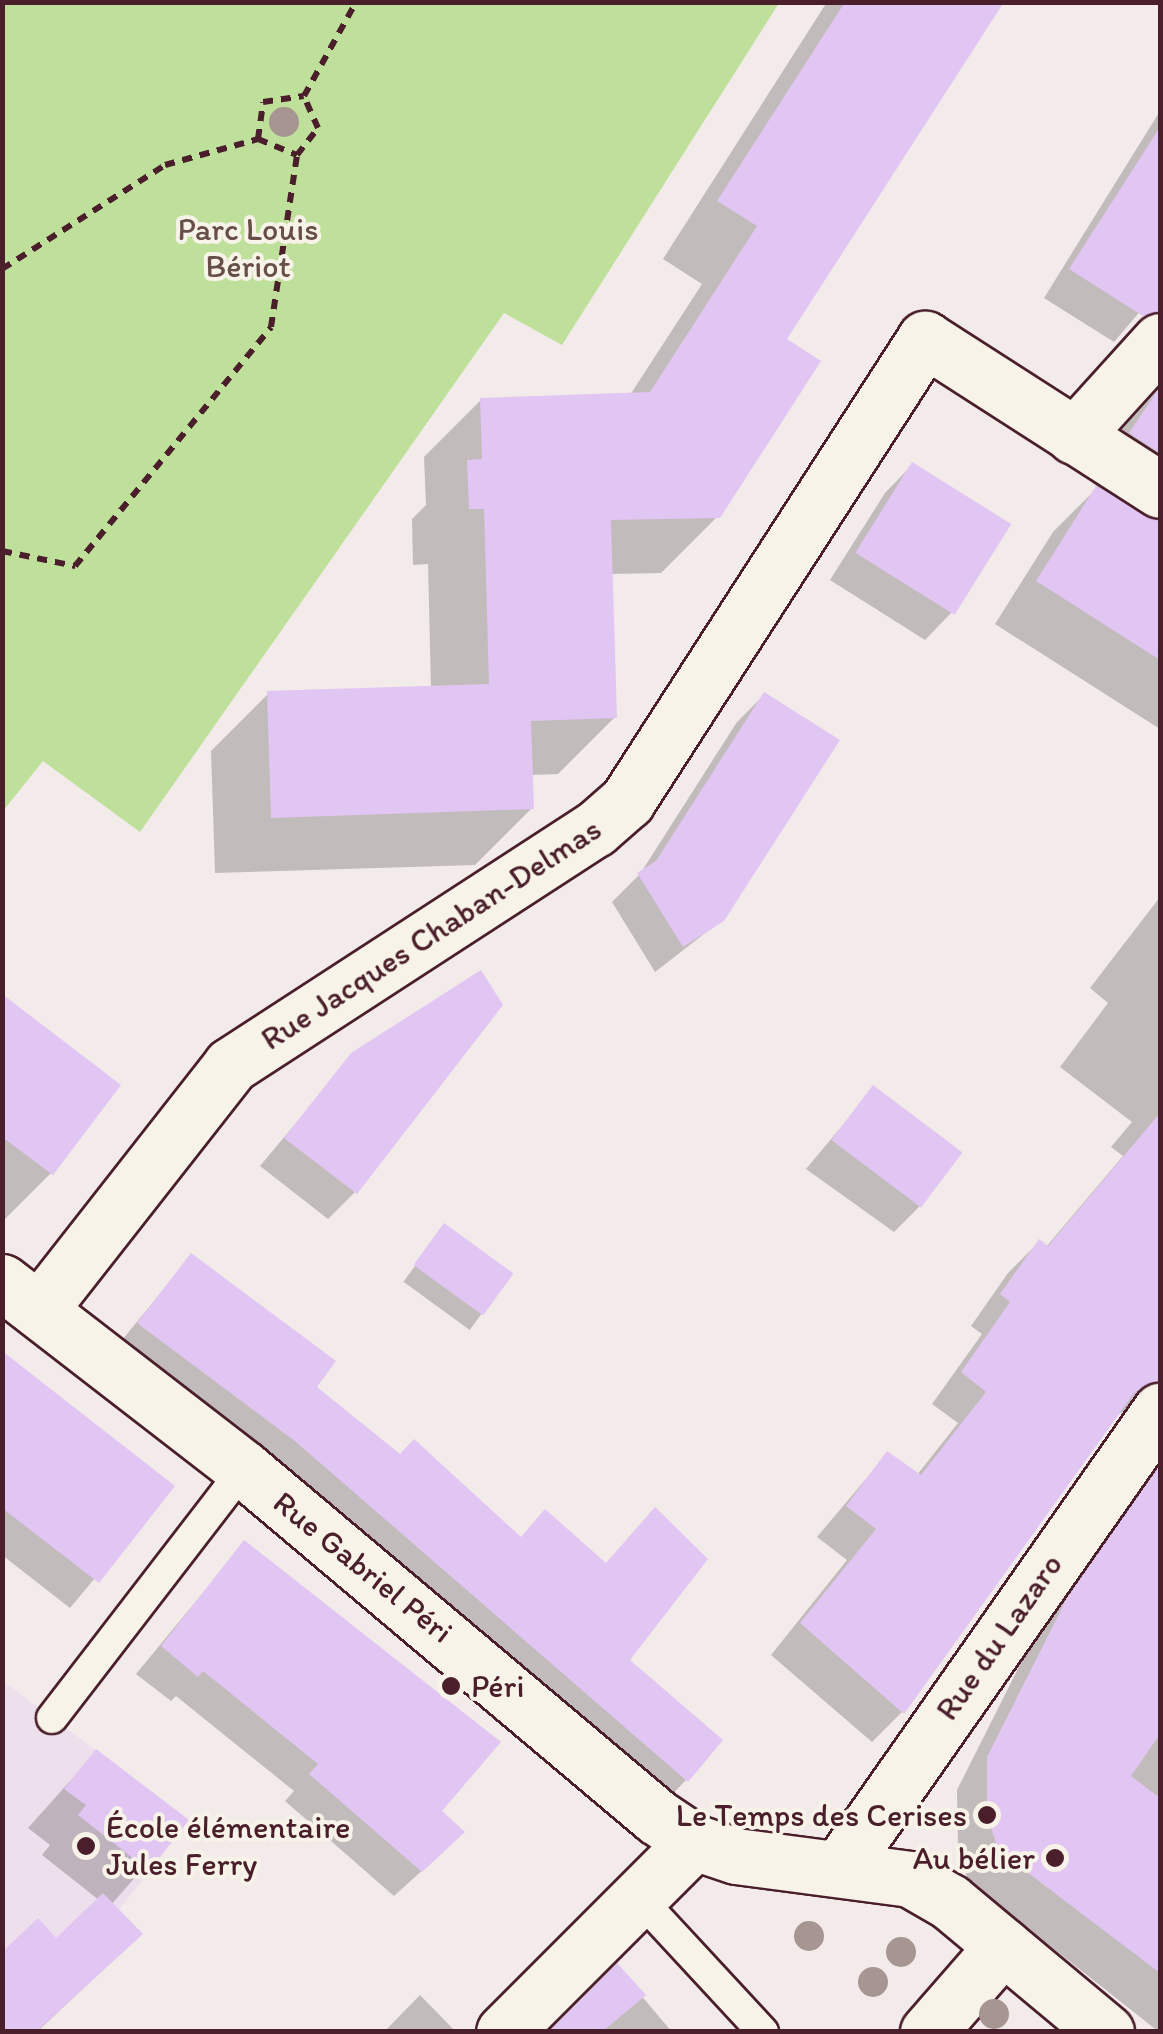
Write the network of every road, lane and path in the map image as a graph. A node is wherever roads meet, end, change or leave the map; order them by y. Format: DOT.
graph roads {
  1 [pos="356,2"];
  2 [pos="304,96"];
  3 [pos="258,139"];
  4 [pos="297,156"];
  5 [pos="2,269"];
  6 [pos="1160,341"];
  7 [pos="1074,436"];
  8 [pos="1160,490"];
  9 [pos="2,551"];
  10 [pos="21,1296"];
  11 [pos="1160,1411"];
  12 [pos="244,1468"];
  13 [pos="52,1718"];
  14 [pos="694,1842"];
  15 [pos="840,1866"];
  16 [pos="638,1897"];
  17 [pos="1003,1946"];
  18 [pos="504,2032"];
  19 [pos="763,2032"];
  20 [pos="928,2032"];
  21 [pos="1106,2032"];
  1 -- 2 [label="path"];
  2 -- 3 [label="path"];
  2 -- 4 [label="path"];
  3 -- 4 [label="path"];
  3 -- 5 [label="path"];
  4 -- 9 [label="path"];
  6 -- 7 [label="street"];
  7 -- 8 [label="street"];
  7 -- 10 [label="street, Rue Jacques Chaban-Delmas"];
  10 -- 12 [label="street, Rue Gabriel Péri"];
  11 -- 15 [label="street, Rue du Lazaro"];
  12 -- 13 [label="lane"];
  12 -- 14 [label="street, Rue Gabriel Péri"];
  14 -- 15 [label="street, Rue Gabriel Péri"];
  14 -- 16 [label="street"];
  15 -- 17 [label="street, Rue Gabriel Péri"];
  16 -- 18 [label="street"];
  16 -- 19 [label="lane"];
  17 -- 20 [label="street"];
  17 -- 21 [label="street, Rue Gabriel Péri"];
}
